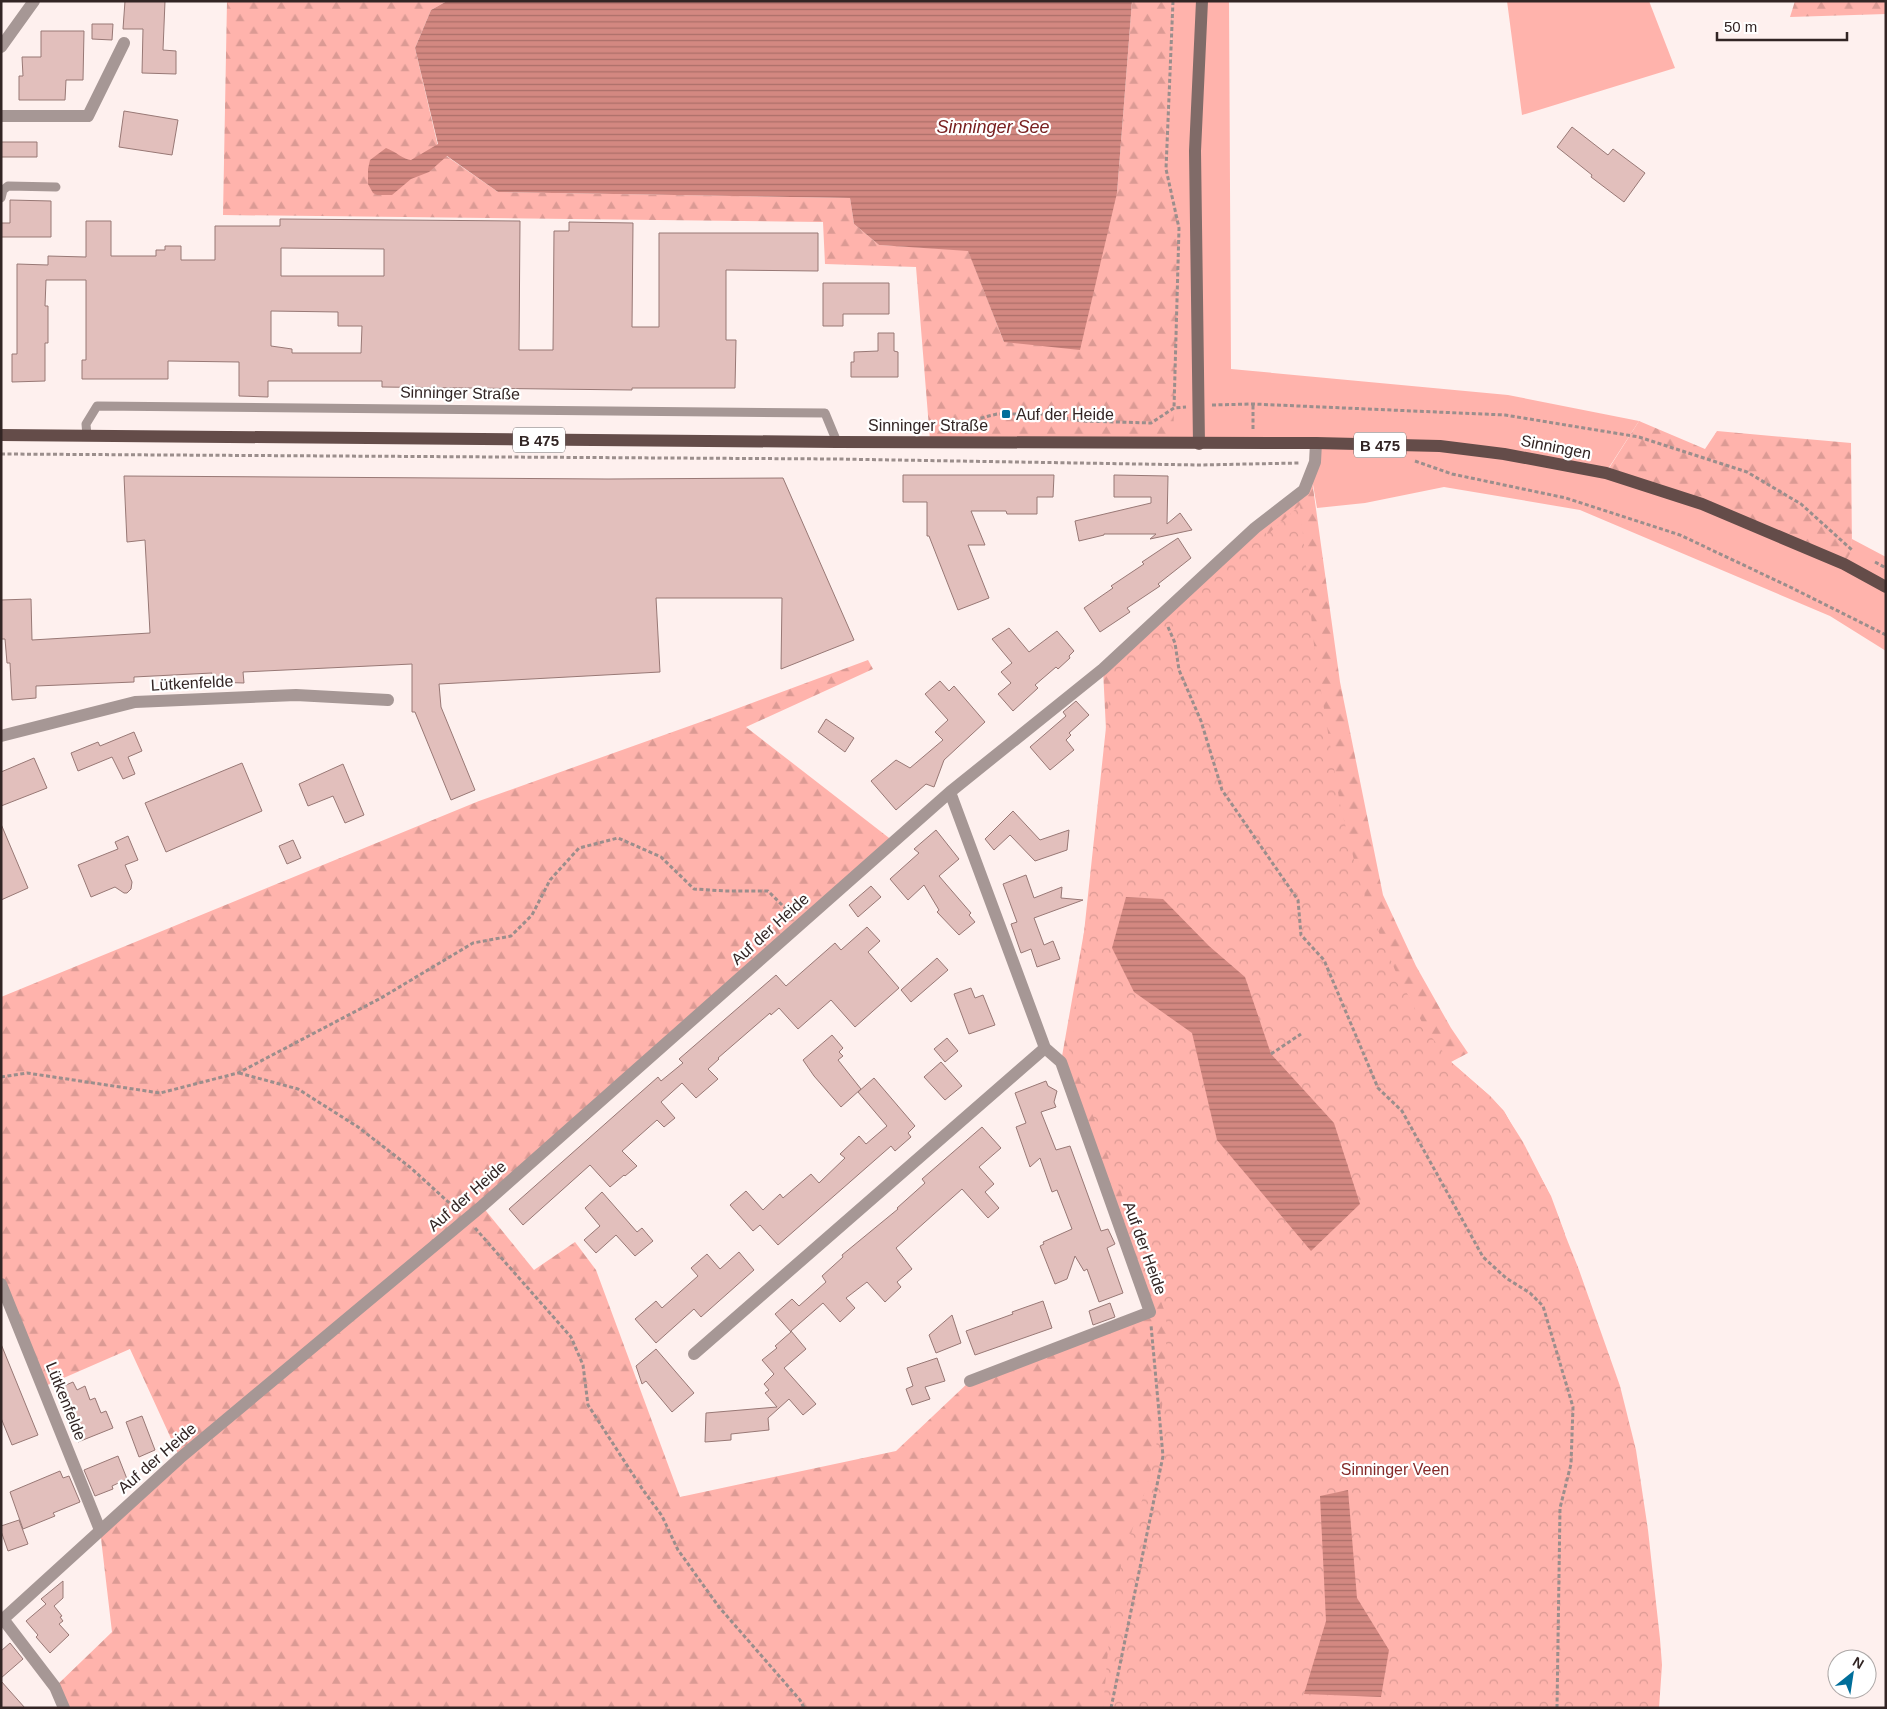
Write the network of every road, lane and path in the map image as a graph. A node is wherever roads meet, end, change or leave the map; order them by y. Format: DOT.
graph roads {
  1 [pos="34,1"];
  2 [pos="1173,1"];
  3 [pos="1202,1"];
  4 [pos="124,43"];
  5 [pos="1,47"];
  6 [pos="1,116"];
  7 [pos="56,187"];
  8 [pos="1,198"];
  9 [pos="1198,405"];
  10 [pos="1174,408"];
  11 [pos="1,435"];
  12 [pos="87,436"];
  13 [pos="837,442"];
  14 [pos="1316,443"];
  15 [pos="1198,444"];
  16 [pos="1,454"];
  17 [pos="1413,460"];
  18 [pos="1315,462"];
  19 [pos="1860,554"];
  20 [pos="1869,559"];
  21 [pos="1886,568"];
  22 [pos="1886,586"];
  23 [pos="1160,616"];
  24 [pos="1886,635"];
  25 [pos="388,700"];
  26 [pos="1,736"];
  27 [pos="950,792"];
  28 [pos="800,924"];
  29 [pos="1301,1034"];
  30 [pos="1045,1048"];
  31 [pos="1271,1054"];
  32 [pos="238,1073"];
  33 [pos="1,1077"];
  34 [pos="467,1218"];
  35 [pos="1,1284"];
  36 [pos="1150,1312"];
  37 [pos="694,1354"];
  38 [pos="970,1381"];
  39 [pos="100,1530"];
  40 [pos="2,1620"];
  41 [pos="64,1708"];
  42 [pos="804,1708"];
  43 [pos="1111,1708"];
  44 [pos="1557,1708"];
  1 -- 5 [label="street"];
  2 -- 10 [label="path"];
  3 -- 9 [label="main road"];
  4 -- 6 [label="street"];
  7 -- 8 [label="lane"];
  9 -- 15 [label="main road"];
  9 -- 19 [label="path"];
  11 -- 12 [label="main road, Sinninger Straße / B 475"];
  12 -- 13 [label="main road, Sinninger Straße / B 475"];
  12 -- 13 [label="lane, Sinninger Straße"];
  13 -- 15 [label="main road, Sinninger Straße / B 475"];
  14 -- 15 [label="main road, Sinningen / B 475"];
  14 -- 18 [label="street, Auf der Heide"];
  14 -- 22 [label="main road, Sinningen / B 475"];
  16 -- 18 [label="path"];
  17 -- 24 [label="path"];
  18 -- 23 [label="street, Auf der Heide"];
  20 -- 21 [label="path"];
  23 -- 27 [label="street, Auf der Heide"];
  23 -- 44 [label="path"];
  25 -- 26 [label="street, Lütkenfelde"];
  27 -- 28 [label="street, Auf der Heide"];
  27 -- 30 [label="street, Auf der Heide"];
  28 -- 32 [label="path"];
  28 -- 34 [label="street, Auf der Heide"];
  29 -- 31 [label="path"];
  30 -- 36 [label="street, Auf der Heide"];
  30 -- 37 [label="street"];
  32 -- 33 [label="path"];
  32 -- 34 [label="path"];
  34 -- 39 [label="street, Auf der Heide"];
  34 -- 42 [label="path"];
  35 -- 39 [label="street, Lütkenfelde"];
  36 -- 38 [label="street, Auf der Heide"];
  36 -- 43 [label="path"];
  39 -- 40 [label="street, Auf der Heide"];
  40 -- 41 [label="street"];
}
